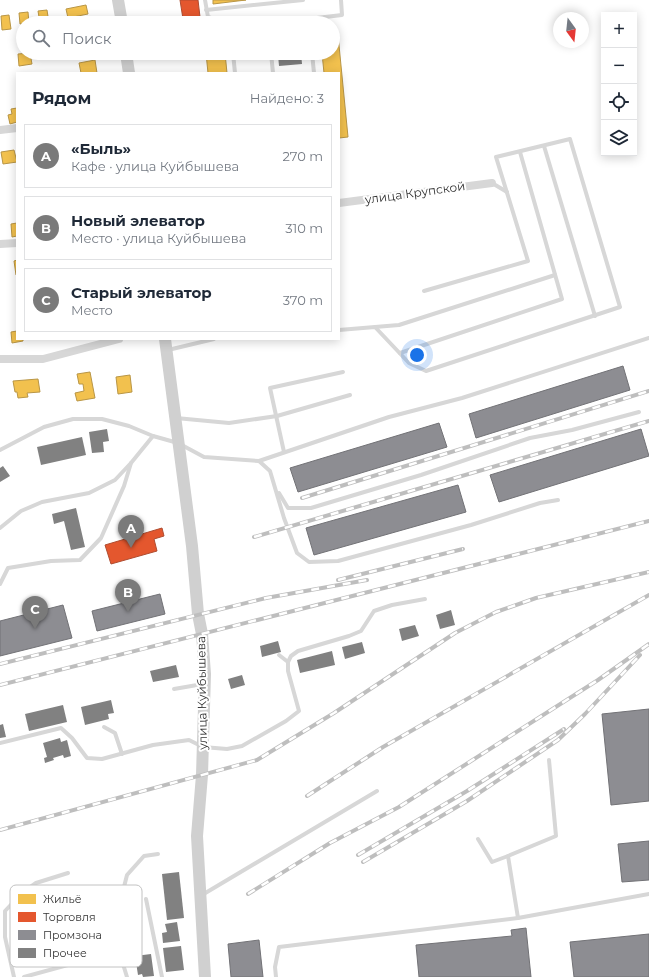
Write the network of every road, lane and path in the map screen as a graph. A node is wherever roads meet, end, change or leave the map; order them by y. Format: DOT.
graph roads {
  1 [pos="118,0"];
  2 [pos="205,0"];
  3 [pos="303,0"];
  4 [pos="341,0"];
  5 [pos="206,10"];
  6 [pos="121,16"];
  7 [pos="208,16"];
  8 [pos="334,16"];
  9 [pos="127,60"];
  10 [pos="234,60"];
  11 [pos="272,60"];
  12 [pos="313,60"];
  13 [pos="129,72"];
  14 [pos="235,72"];
  15 [pos="274,72"];
  16 [pos="314,72"];
  17 [pos="16,128"];
  18 [pos="0,130"];
  19 [pos="544,146"];
  20 [pos="520,152"];
  21 [pos="492,183"];
  22 [pos="507,192"];
  23 [pos="340,204"];
  24 [pos="16,243"];
  25 [pos="0,244"];
  26 [pos="555,275"];
  27 [pos="424,291"];
  28 [pos="595,316"];
  29 [pos="375,327"];
  30 [pos="340,330"];
  31 [pos="649,338"];
  32 [pos="115,340"];
  33 [pos="206,340"];
  34 [pos="166,345"];
  35 [pos="400,353"];
  36 [pos="0,359"];
  37 [pos="343,372"];
  38 [pos="350,395"];
  39 [pos="639,412"];
  40 [pos="276,416"];
  41 [pos="175,417"];
  42 [pos="153,436"];
  43 [pos="178,443"];
  44 [pos="0,450"];
  45 [pos="284,452"];
  46 [pos="259,461"];
  47 [pos="131,463"];
  48 [pos="276,488"];
  49 [pos="558,500"];
  50 [pos="0,528"];
  51 [pos="0,584"];
  52 [pos="425,599"];
  53 [pos="279,655"];
  54 [pos="288,662"];
  55 [pos="204,684"];
  56 [pos="174,689"];
  57 [pos="104,727"];
  58 [pos="0,743"];
  59 [pos="203,747"];
  60 [pos="122,754"];
  61 [pos="549,760"];
  62 [pos="377,791"];
  63 [pos="478,840"];
  64 [pos="158,854"];
  65 [pos="508,856"];
  66 [pos="68,873"];
  67 [pos="33,885"];
  68 [pos="124,885"];
  69 [pos="649,894"];
  70 [pos="200,896"];
  71 [pos="146,899"];
  72 [pos="10,906"];
  73 [pos="518,918"];
  74 [pos="10,959"];
  75 [pos="12,967"];
  76 [pos="61,967"];
  77 [pos="124,967"];
  78 [pos="14,977"];
  79 [pos="24,977"];
  80 [pos="127,977"];
  81 [pos="162,977"];
  82 [pos="205,977"];
  83 [pos="276,977"];
  1 -- 6 [label="street"];
  2 -- 5 [label="lane"];
  3 -- 5 [label="lane"];
  4 -- 8 [label="lane"];
  5 -- 7 [label="lane"];
  9 -- 13 [label="street"];
  10 -- 14 [label="lane"];
  11 -- 15 [label="lane"];
  12 -- 16 [label="lane"];
  17 -- 18 [label="street"];
  19 -- 20 [label="lane"];
  19 -- 28 [label="lane"];
  19 -- 28 [label="lane"];
  20 -- 22 [label="lane"];
  20 -- 26 [label="lane"];
  21 -- 22 [label="lane"];
  21 -- 23 [label="street, улица Крупской"];
  22 -- 27 [label="lane"];
  24 -- 25 [label="street"];
  26 -- 29 [label="lane"];
  26 -- 35 [label="lane"];
  28 -- 35 [label="lane"];
  29 -- 30 [label="lane"];
  29 -- 35 [label="lane"];
  31 -- 45 [label="lane"];
  32 -- 36 [label="street"];
  33 -- 34 [label="lane"];
  34 -- 41 [label="street, улица Куйбышева"];
  37 -- 40 [label="lane"];
  38 -- 40 [label="lane"];
  39 -- 48 [label="lane"];
  40 -- 41 [label="lane"];
  40 -- 45 [label="lane"];
  41 -- 43 [label="street, улица Куйбышева"];
  42 -- 43 [label="lane"];
  42 -- 44 [label="lane"];
  42 -- 47 [label="lane"];
  43 -- 46 [label="lane"];
  43 -- 55 [label="street, улица Куйбышева"];
  45 -- 46 [label="lane"];
  46 -- 48 [label="lane"];
  47 -- 50 [label="lane"];
  47 -- 51 [label="lane"];
  48 -- 49 [label="lane"];
  52 -- 54 [label="lane"];
  53 -- 54 [label="lane"];
  54 -- 59 [label="lane"];
  55 -- 56 [label="lane"];
  55 -- 59 [label="street, улица Куйбышева"];
  57 -- 60 [label="lane"];
  58 -- 60 [label="lane"];
  59 -- 60 [label="lane"];
  59 -- 70 [label="street, улица Куйбышева"];
  61 -- 65 [label="lane"];
  62 -- 70 [label="lane"];
  63 -- 65 [label="lane"];
  64 -- 68 [label="lane"];
  65 -- 73 [label="lane"];
  66 -- 67 [label="lane"];
  69 -- 73 [label="lane"];
  70 -- 82 [label="street, улица Куйбышева"];
  71 -- 81 [label="lane"];
  72 -- 74 [label="lane"];
  73 -- 83 [label="lane"];
  75 -- 78 [label="lane"];
  76 -- 79 [label="lane"];
  77 -- 80 [label="lane"];
}
